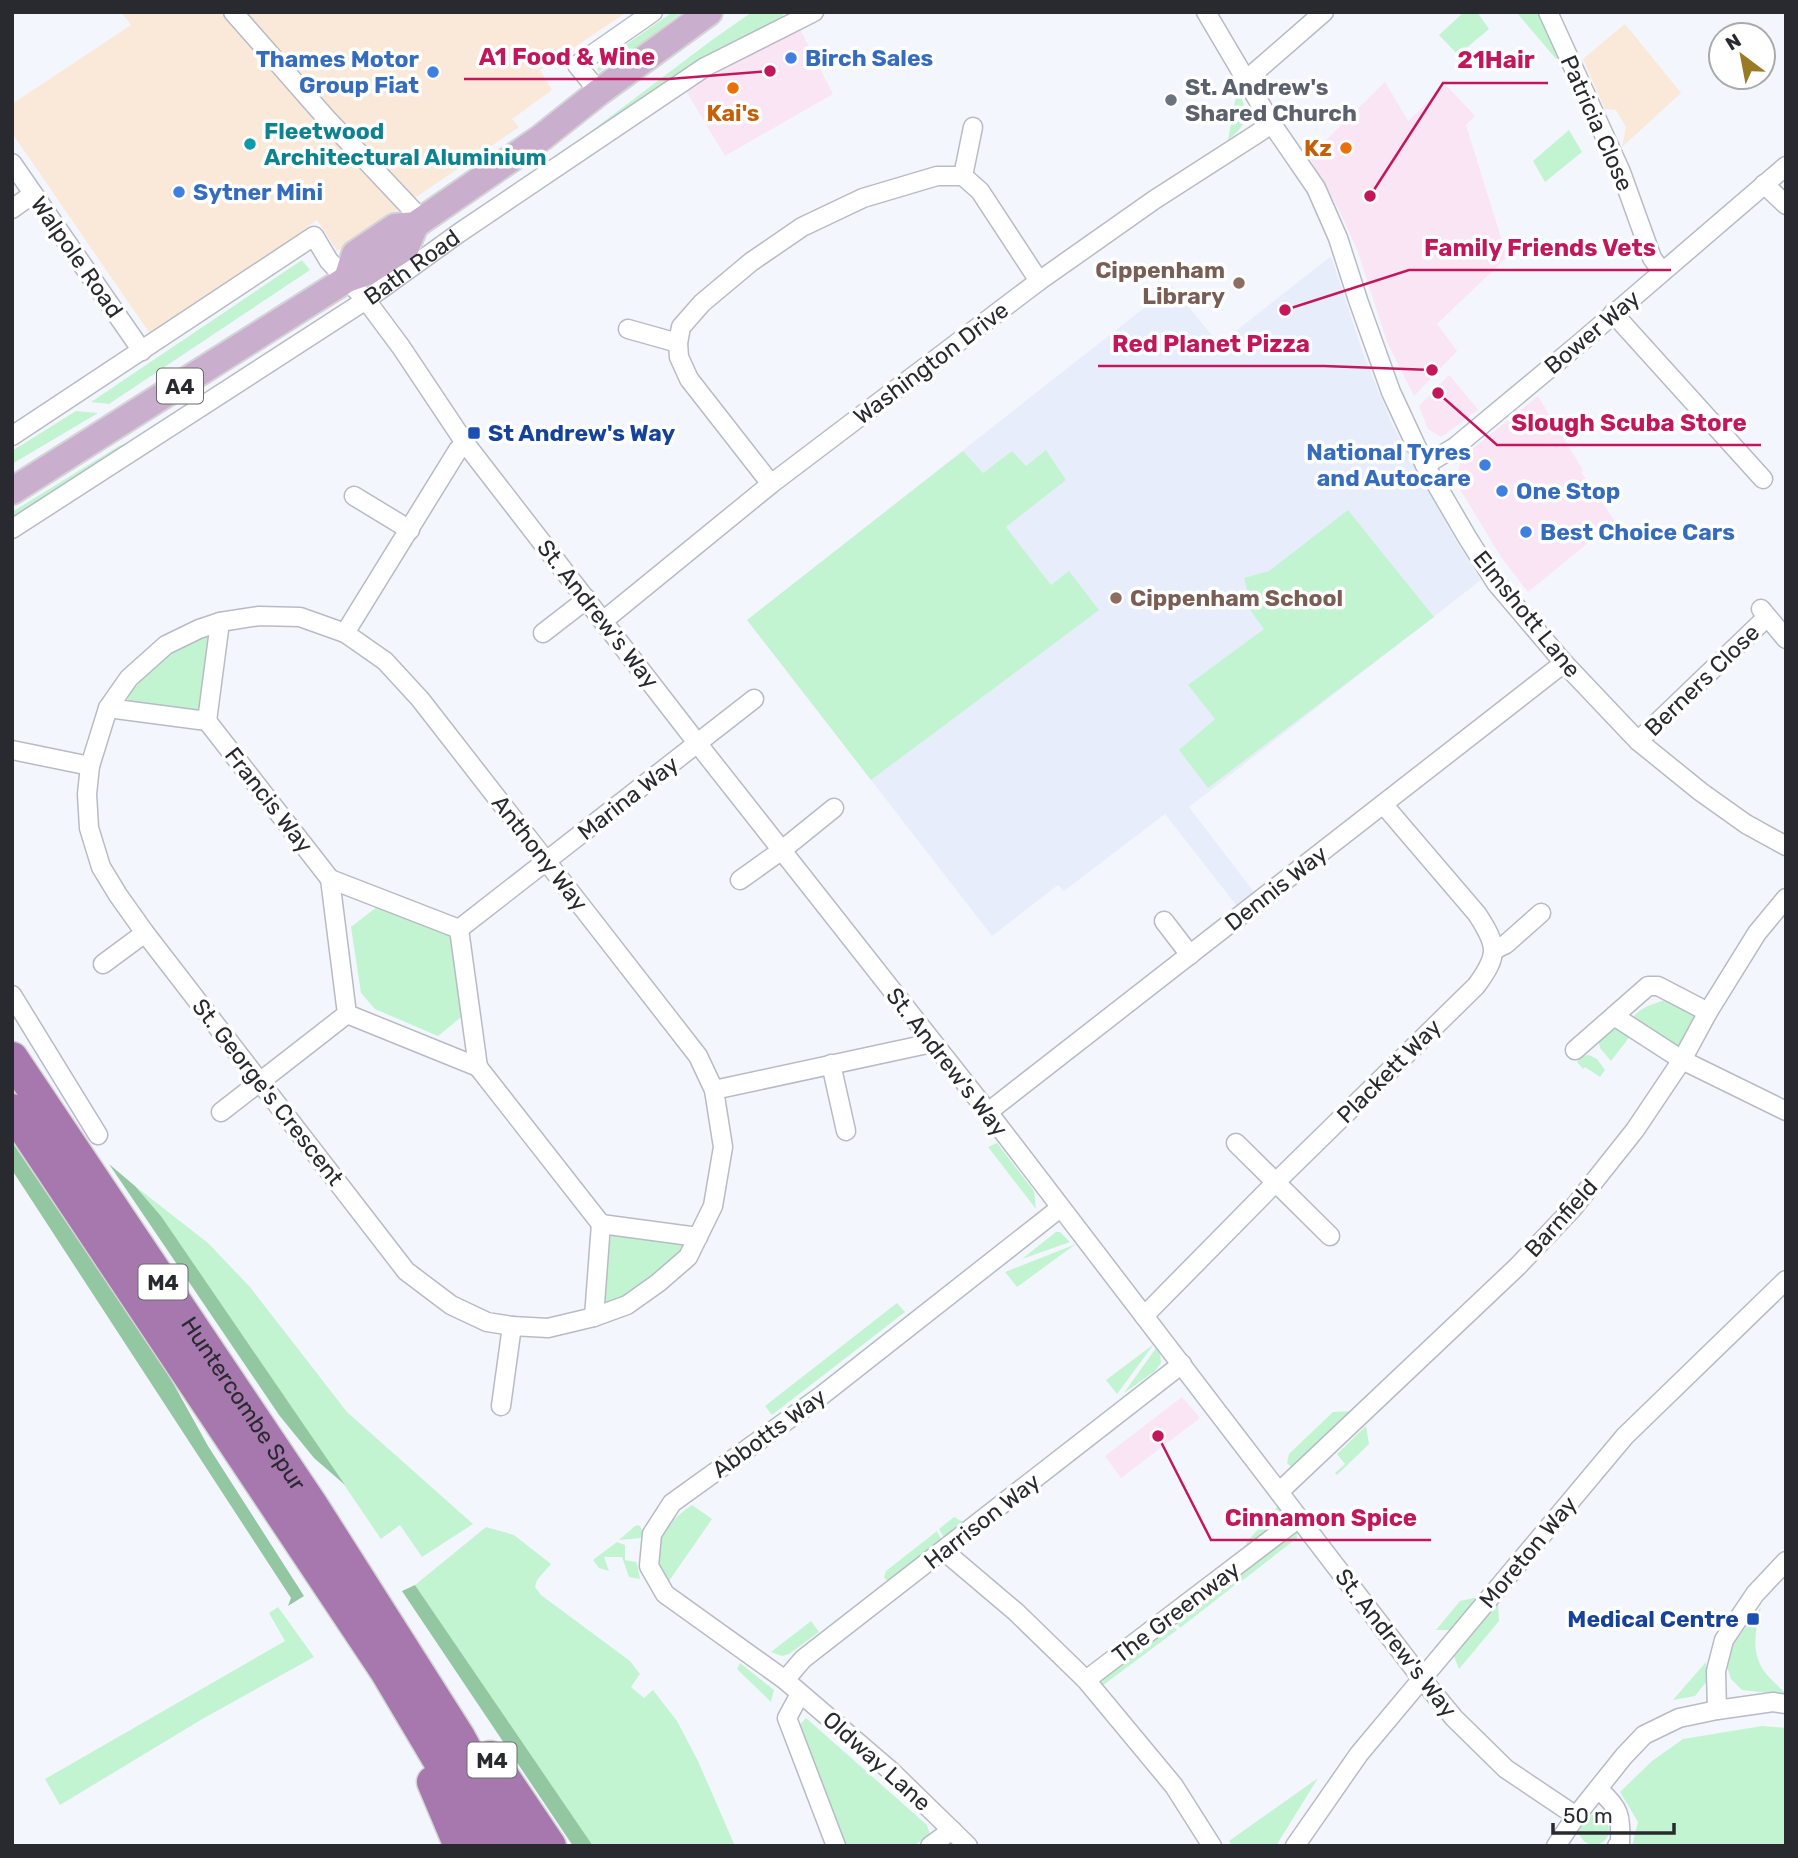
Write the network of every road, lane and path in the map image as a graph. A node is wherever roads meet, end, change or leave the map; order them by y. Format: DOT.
graph roads {
  1 [pos="233,12"];
  2 [pos="653,12"];
  3 [pos="709,12"];
  4 [pos="814,12"];
  5 [pos="1206,12"];
  6 [pos="1324,12"];
  7 [pos="1548,12"];
  8 [pos="1247,80"];
  9 [pos="599,92"];
  10 [pos="1272,124"];
  11 [pos="973,127"];
  12 [pos="12,163"];
  13 [pos="1786,166"];
  14 [pos="963,176"];
  15 [pos="1764,184"];
  16 [pos="33,194"];
  17 [pos="1786,205"];
  18 [pos="12,209"];
  19 [pos="418,222"];
  20 [pos="1662,272"];
  21 [pos="347,279"];
  22 [pos="1040,281"];
  23 [pos="366,300"];
  24 [pos="1613,313"];
  25 [pos="628,329"];
  26 [pos="678,343"];
  27 [pos="142,351"];
  28 [pos="12,436"];
  29 [pos="465,443"];
  30 [pos="1425,465"];
  31 [pos="1763,479"];
  32 [pos="771,484"];
  33 [pos="12,491"];
  34 [pos="354,496"];
  35 [pos="12,529"];
  36 [pos="410,530"];
  37 [pos="587,599"];
  38 [pos="603,621"];
  39 [pos="220,622"];
  40 [pos="345,633"];
  41 [pos="543,633"];
  42 [pos="1786,639"];
  43 [pos="1564,663"];
  44 [pos="754,699"];
  45 [pos="108,708"];
  46 [pos="207,721"];
  47 [pos="1638,741"];
  48 [pos="698,744"];
  49 [pos="12,750"];
  50 [pos="90,766"];
  51 [pos="1383,804"];
  52 [pos="834,808"];
  53 [pos="1786,846"];
  54 [pos="782,850"];
  55 [pos="546,862"];
  56 [pos="330,879"];
  57 [pos="740,880"];
  58 [pos="1786,898"];
  59 [pos="1541,913"];
  60 [pos="1164,921"];
  61 [pos="459,929"];
  62 [pos="145,933"];
  63 [pos="1494,950"];
  64 [pos="1191,955"];
  65 [pos="103,964"];
  66 [pos="12,995"];
  67 [pos="1708,1012"];
  68 [pos="347,1014"];
  69 [pos="1614,1016"];
  70 [pos="932,1042"];
  71 [pos="1576,1050"];
  72 [pos="12,1058"];
  73 [pos="1682,1060"];
  74 [pos="831,1064"];
  75 [pos="478,1067"];
  76 [pos="260,1082"];
  77 [pos="714,1090"];
  78 [pos="12,1110"];
  79 [pos="1786,1111"];
  80 [pos="221,1112"];
  81 [pos="988,1112"];
  82 [pos="846,1131"];
  83 [pos="98,1135"];
  84 [pos="1236,1143"];
  85 [pos="1276,1182"];
  86 [pos="1060,1208"];
  87 [pos="601,1224"];
  88 [pos="1330,1236"];
  89 [pos="698,1237"];
  90 [pos="1786,1280"];
  91 [pos="1144,1316"];
  92 [pos="594,1317"];
  93 [pos="512,1326"];
  94 [pos="1182,1364"];
  95 [pos="501,1406"];
  96 [pos="1279,1492"];
  97 [pos="1299,1518"];
  98 [pos="944,1551"];
  99 [pos="1786,1561"];
  100 [pos="386,1671"];
  101 [pos="1422,1679"];
  102 [pos="785,1680"];
  103 [pos="1086,1680"];
  104 [pos="425,1682"];
  105 [pos="800,1693"];
  106 [pos="1786,1704"];
  107 [pos="1717,1710"];
  108 [pos="1598,1789"];
  109 [pos="1576,1815"];
  110 [pos="952,1830"];
  111 [pos="1558,1845"];
  112 [pos="460,1846"];
  113 [pos="488,1846"];
  114 [pos="518,1846"];
  115 [pos="550,1846"];
  116 [pos="836,1846"];
  117 [pos="930,1846"];
  118 [pos="968,1846"];
  119 [pos="1212,1846"];
  120 [pos="1295,1846"];
  121 [pos="1617,1846"];
  1 -- 19 [label="street"];
  2 -- 9 [label="street"];
  3 -- 9 [label="main road, Bath Road / A4"];
  4 -- 23 [label="street, Bath Road"];
  5 -- 8 [label="street, Elmshott Lane"];
  6 -- 8 [label="street"];
  7 -- 20 [label="street, Patricia Close"];
  8 -- 10 [label="street, Elmshott Lane"];
  9 -- 19 [label="main road, Bath Road / A4"];
  10 -- 22 [label="street, Washington Drive"];
  10 -- 30 [label="street, Elmshott Lane"];
  11 -- 14 [label="street"];
  12 -- 16 [label="street, Walpole Road"];
  13 -- 15 [label="street, Bower Way"];
  14 -- 22 [label="street"];
  14 -- 26 [label="street"];
  15 -- 17 [label="street"];
  15 -- 20 [label="street, Bower Way"];
  16 -- 18 [label="street"];
  16 -- 27 [label="street, Walpole Road"];
  19 -- 21 [label="main road, Bath Road / A4"];
  20 -- 24 [label="street, Bower Way"];
  21 -- 23 [label="street, St. Andrew's Way"];
  21 -- 27 [label="street, St. Andrew's Way"];
  21 -- 33 [label="main road, Bath Road / A4"];
  22 -- 32 [label="street, Washington Drive"];
  23 -- 29 [label="street, St. Andrew's Way"];
  23 -- 35 [label="street, Bath Road"];
  24 -- 30 [label="street, Bower Way"];
  24 -- 31 [label="street"];
  25 -- 26 [label="street"];
  26 -- 32 [label="street"];
  27 -- 28 [label="street"];
  29 -- 36 [label="street"];
  29 -- 37 [label="street, St. Andrew's Way"];
  30 -- 43 [label="street, Elmshott Lane"];
  32 -- 38 [label="street, Washington Drive"];
  34 -- 36 [label="street"];
  36 -- 40 [label="street"];
  37 -- 38 [label="street, St. Andrew's Way"];
  37 -- 41 [label="street"];
  38 -- 48 [label="street, St. Andrew's Way"];
  39 -- 40 [label="street, St. George's Crescent"];
  39 -- 45 [label="street, St. George's Crescent"];
  39 -- 46 [label="street"];
  40 -- 55 [label="street, Anthony Way"];
  42 -- 47 [label="street, Berners Close"];
  43 -- 47 [label="street, Elmshott Lane"];
  43 -- 51 [label="street, Dennis Way"];
  44 -- 48 [label="street, Marina Way"];
  45 -- 46 [label="street"];
  45 -- 50 [label="street, St. George's Crescent"];
  46 -- 56 [label="street, Francis Way"];
  47 -- 53 [label="street, Elmshott Lane"];
  48 -- 54 [label="street, St. Andrew's Way"];
  48 -- 55 [label="street, Marina Way"];
  49 -- 50 [label="street"];
  50 -- 62 [label="street, St. George's Crescent"];
  51 -- 63 [label="street"];
  51 -- 64 [label="street, Dennis Way"];
  52 -- 54 [label="street"];
  54 -- 57 [label="street"];
  54 -- 70 [label="street, St. Andrew's Way"];
  55 -- 61 [label="street, Marina Way"];
  55 -- 77 [label="street, Anthony Way"];
  56 -- 61 [label="street"];
  56 -- 68 [label="street"];
  58 -- 67 [label="street, Barnfield"];
  59 -- 63 [label="street"];
  60 -- 64 [label="street"];
  61 -- 75 [label="street"];
  62 -- 65 [label="street"];
  62 -- 76 [label="street, St. George's Crescent"];
  63 -- 85 [label="street, Plackett Way"];
  64 -- 81 [label="street, Dennis Way"];
  66 -- 83 [label="street"];
  67 -- 69 [label="street"];
  67 -- 73 [label="street, Barnfield"];
  68 -- 75 [label="street"];
  68 -- 76 [label="street"];
  69 -- 71 [label="street"];
  69 -- 73 [label="street"];
  70 -- 74 [label="street"];
  70 -- 81 [label="street, St. Andrew's Way"];
  72 -- 104 [label="highway, Huntercombe Spur / M4"];
  73 -- 79 [label="street"];
  73 -- 96 [label="street, Barnfield"];
  74 -- 77 [label="street"];
  74 -- 82 [label="street"];
  75 -- 87 [label="street"];
  76 -- 80 [label="street"];
  76 -- 93 [label="street, St. George's Crescent"];
  77 -- 89 [label="street, St. George's Crescent"];
  78 -- 100 [label="highway, Huntercombe Spur / M4"];
  81 -- 86 [label="street, St. Andrew's Way"];
  84 -- 85 [label="street"];
  85 -- 88 [label="street"];
  85 -- 91 [label="street, Plackett Way"];
  86 -- 91 [label="street, St. Andrew's Way"];
  86 -- 102 [label="street, Abbotts Way"];
  87 -- 89 [label="street"];
  87 -- 92 [label="street"];
  89 -- 92 [label="street, St. George's Crescent"];
  90 -- 101 [label="street, Moreton Way"];
  91 -- 94 [label="street, St. Andrew's Way"];
  92 -- 93 [label="street, St. George's Crescent"];
  93 -- 95 [label="street"];
  94 -- 96 [label="street, St. Andrew's Way"];
  94 -- 98 [label="street, Harrison Way"];
  96 -- 97 [label="street, St. Andrew's Way"];
  97 -- 101 [label="street, St. Andrew's Way"];
  97 -- 103 [label="street, The Greenway"];
  98 -- 102 [label="street, Harrison Way"];
  98 -- 103 [label="street"];
  99 -- 107 [label="street"];
  100 -- 112 [label="highway, M4"];
  100 -- 113 [label="highway, M4"];
  101 -- 109 [label="street, St. Andrew's Way"];
  101 -- 120 [label="street, Moreton Way"];
  102 -- 105 [label="street, Oldway Lane"];
  103 -- 119 [label="street"];
  104 -- 114 [label="highway, M4"];
  104 -- 115 [label="highway, M4"];
  105 -- 110 [label="street, Oldway Lane"];
  105 -- 116 [label="street, Oldway Lane"];
  106 -- 107 [label="street"];
  107 -- 108 [label="street"];
  108 -- 109 [label="street"];
  108 -- 121 [label="street"];
  109 -- 111 [label="street"];
  110 -- 117 [label="street, Oldway Lane"];
  110 -- 118 [label="street, Oldway Lane"];
}
